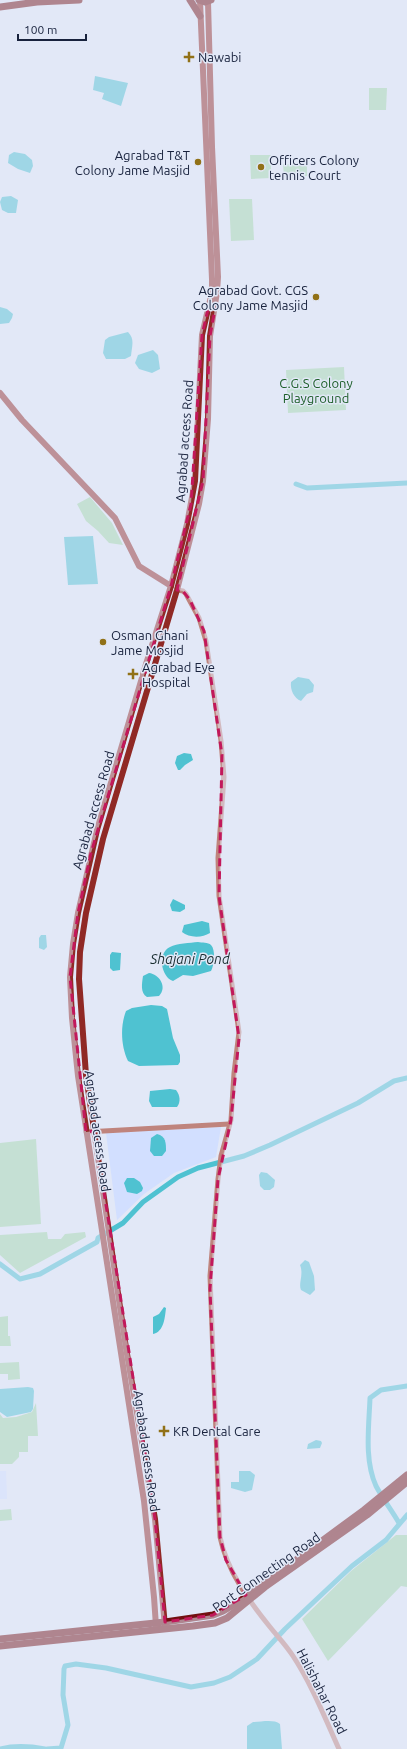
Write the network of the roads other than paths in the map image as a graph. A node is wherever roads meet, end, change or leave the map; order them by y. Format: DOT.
graph roads {
  1 [pos="31,0"];
  2 [pos="79,0"];
  3 [pos="190,0"];
  4 [pos="200,0"];
  5 [pos="210,1"];
  6 [pos="0,5"];
  7 [pos="200,16"];
  8 [pos="209,305"];
  9 [pos="215,309"];
  10 [pos="0,393"];
  11 [pos="174,588"];
  12 [pos="229,1124"];
  13 [pos="94,1131"];
  14 [pos="86,1132"];
  15 [pos="407,1475"];
  16 [pos="407,1482"];
  17 [pos="391,1491"];
  18 [pos="248,1597"];
  19 [pos="156,1626"];
  20 [pos="165,1626"];
  21 [pos="0,1639"];
  22 [pos="0,1646"];
  23 [pos="339,1749"];
  1 -- 6 [label="highway"];
  2 -- 6 [label="highway"];
  3 -- 7 [label="highway"];
  4 -- 5 [label="highway"];
  4 -- 7 [label="main road, Agrabad access Road"];
  5 -- 9 [label="main road, Agrabad access Road"];
  7 -- 8 [label="main road, Agrabad access Road"];
  8 -- 9 [label="main road"];
  8 -- 11 [label="main road, Agrabad access Road"];
  9 -- 11 [label="main road, Agrabad access Road"];
  10 -- 11 [label="main road"];
  11 -- 12 [label="street, Halishahar Road"];
  11 -- 13 [label="main road, Agrabad access Road"];
  11 -- 14 [label="main road, Agrabad access Road"];
  12 -- 13 [label="street"];
  12 -- 18 [label="street, Halishahar Road"];
  13 -- 14 [label="street"];
  13 -- 20 [label="main road, Agrabad access Road"];
  14 -- 19 [label="main road, Agrabad access Road"];
  15 -- 17 [label="highway, Port Connecting Road"];
  16 -- 17 [label="highway, Port Connecting Road"];
  17 -- 18 [label="highway, Port Connecting Road"];
  18 -- 20 [label="highway, Port Connecting Road"];
  18 -- 23 [label="street, Halishahar Road"];
  19 -- 20 [label="highway, Port Connecting Road"];
  19 -- 21 [label="highway, Port Connecting Road"];
  19 -- 22 [label="highway, Port Connecting Road"];
}
